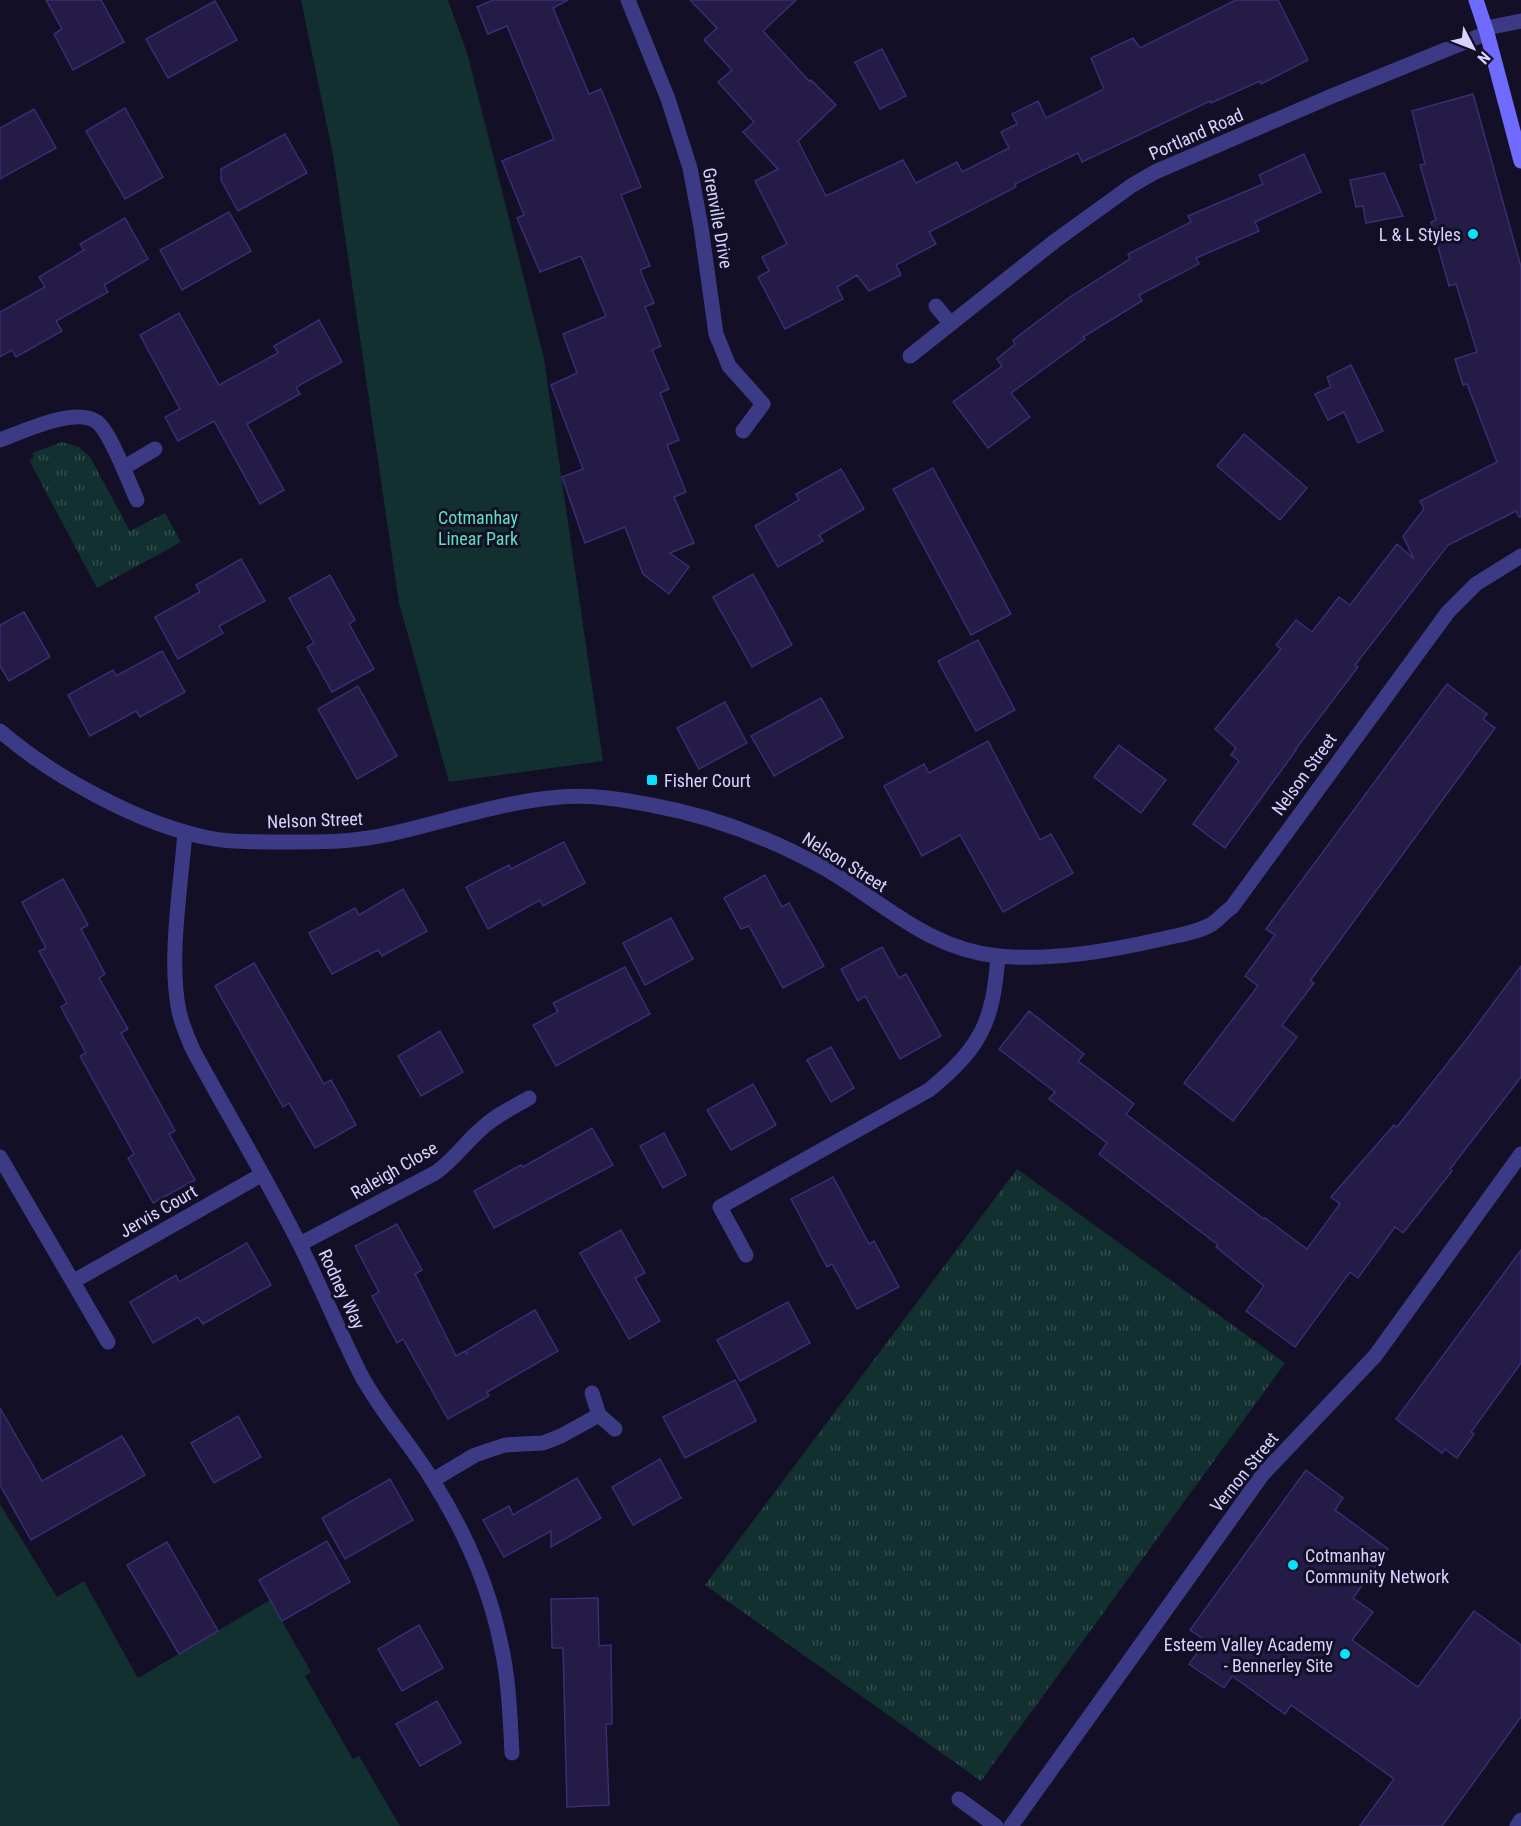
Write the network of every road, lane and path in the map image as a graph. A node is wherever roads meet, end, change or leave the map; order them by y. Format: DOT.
graph roads {
  1 [pos="628,0"];
  2 [pos="1476,0"];
  3 [pos="1521,21"];
  4 [pos="1486,31"];
  5 [pos="1521,161"];
  6 [pos="936,306"];
  7 [pos="950,323"];
  8 [pos="910,356"];
  9 [pos="742,430"];
  10 [pos="0,440"];
  11 [pos="155,449"];
  12 [pos="123,468"];
  13 [pos="138,500"];
  14 [pos="1521,556"];
  15 [pos="0,731"];
  16 [pos="185,832"];
  17 [pos="998,956"];
  18 [pos="529,1098"];
  19 [pos="1521,1154"];
  20 [pos="0,1157"];
  21 [pos="261,1175"];
  22 [pos="300,1244"];
  23 [pos="746,1255"];
  24 [pos="74,1281"];
  25 [pos="108,1342"];
  26 [pos="592,1393"];
  27 [pos="599,1415"];
  28 [pos="615,1429"];
  29 [pos="433,1480"];
  30 [pos="512,1753"];
  31 [pos="959,1799"];
  32 [pos="1521,1820"];
  33 [pos="996,1826"];
  34 [pos="1011,1826"];
  35 [pos="1517,1826"];
  1 -- 9 [label="street, Grenville Drive"];
  2 -- 4 [label="street"];
  3 -- 4 [label="street, Portland Road"];
  4 -- 5 [label="street"];
  4 -- 7 [label="street, Portland Road"];
  6 -- 7 [label="street"];
  7 -- 8 [label="street, Portland Road"];
  10 -- 12 [label="street"];
  11 -- 12 [label="street"];
  12 -- 13 [label="street"];
  14 -- 17 [label="street, Nelson Street"];
  15 -- 16 [label="street, Nelson Street"];
  16 -- 17 [label="street, Nelson Street"];
  16 -- 21 [label="street, Rodney Way"];
  17 -- 23 [label="street"];
  18 -- 22 [label="street, Raleigh Close"];
  19 -- 34 [label="street, Vernon Street"];
  20 -- 24 [label="street"];
  21 -- 22 [label="street, Rodney Way"];
  21 -- 24 [label="street, Jervis Court"];
  22 -- 29 [label="street, Rodney Way"];
  24 -- 25 [label="street"];
  26 -- 27 [label="street"];
  27 -- 28 [label="street"];
  27 -- 29 [label="street"];
  29 -- 30 [label="street, Rodney Way"];
  31 -- 33 [label="street"];
  32 -- 35 [label="street"];
}
